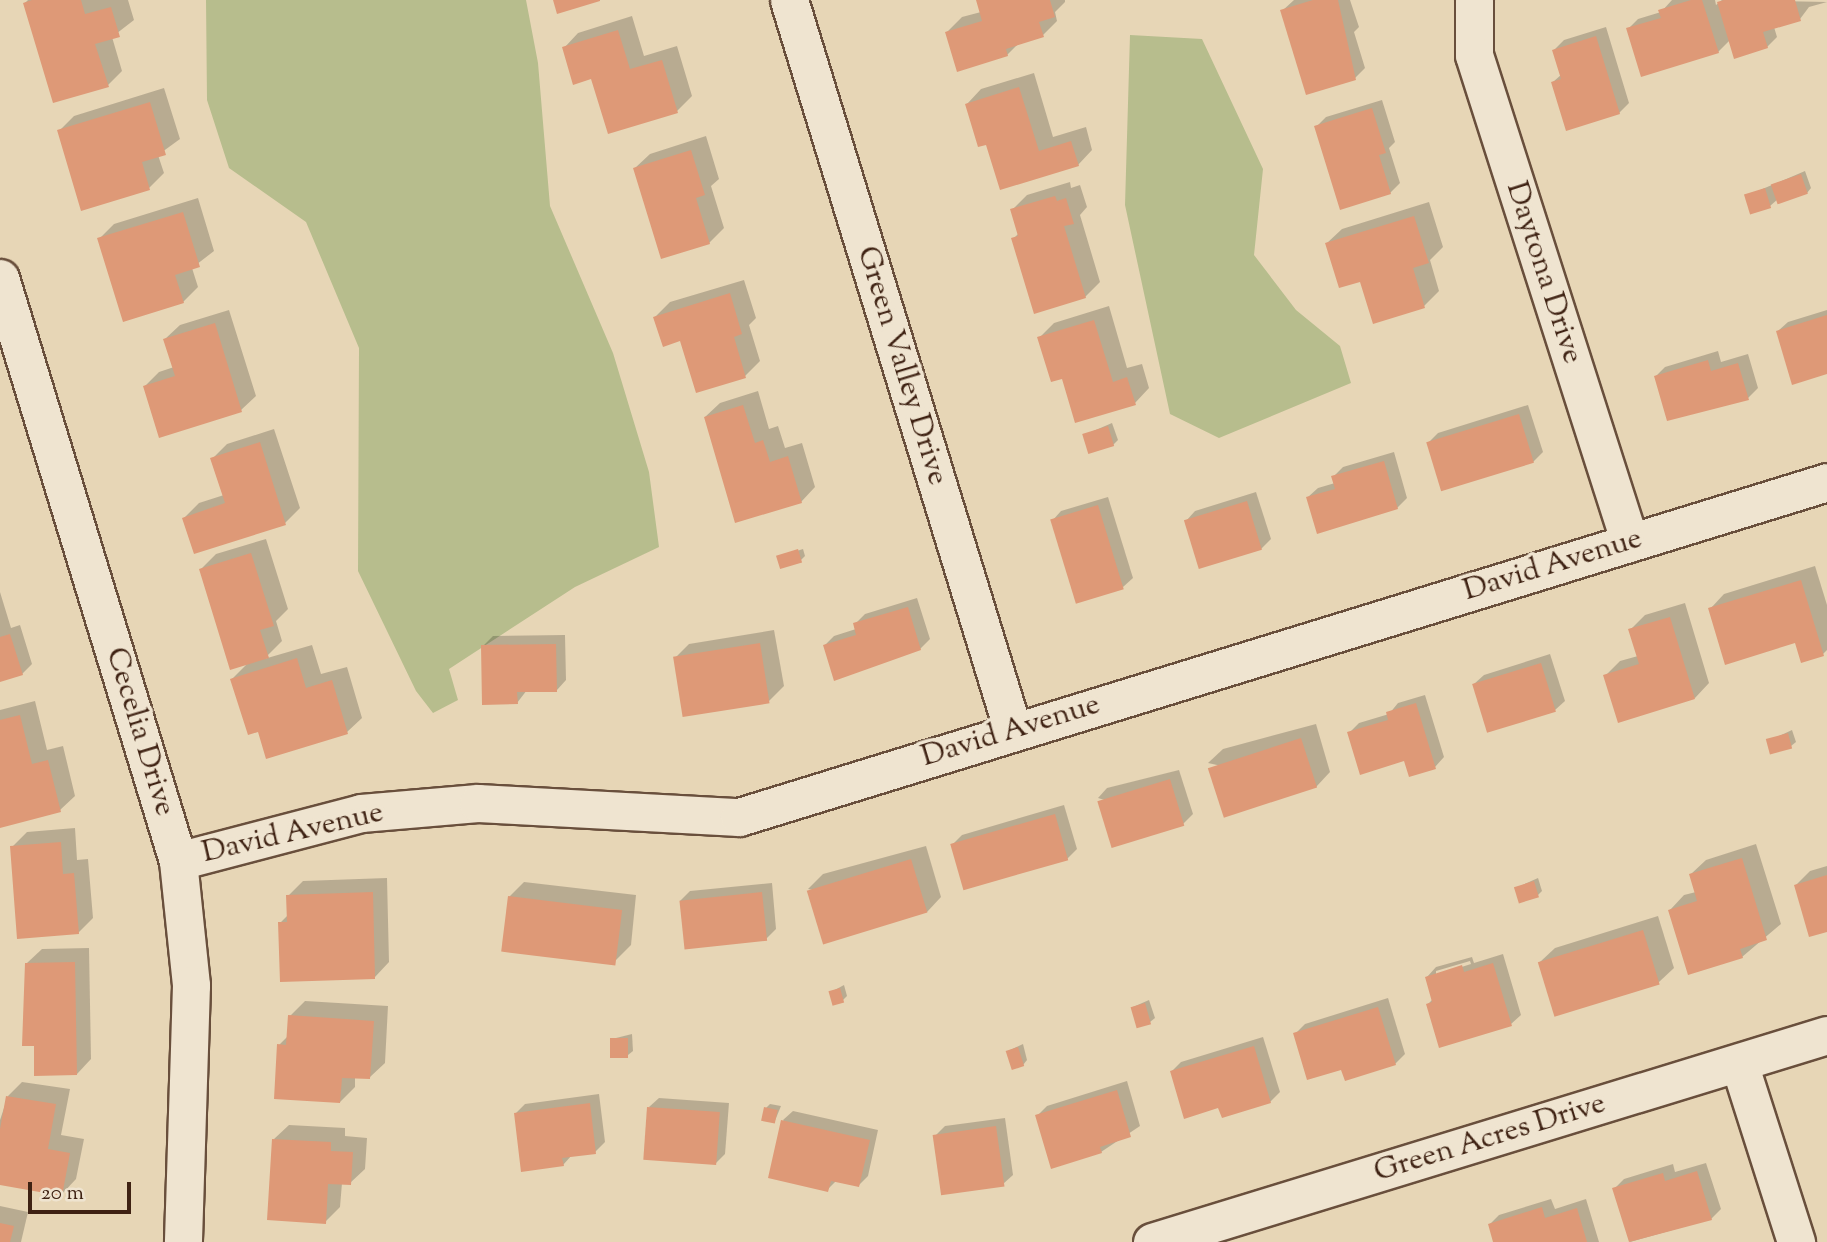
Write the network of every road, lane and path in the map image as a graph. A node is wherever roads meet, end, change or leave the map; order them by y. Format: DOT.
graph roads {
  1 [pos="789,0"];
  2 [pos="1474,0"];
  3 [pos="0,278"];
  4 [pos="1827,482"];
  5 [pos="1630,543"];
  6 [pos="1013,732"];
  7 [pos="178,861"];
  8 [pos="1827,1035"];
  9 [pos="1739,1063"];
  10 [pos="183,1242"];
  11 [pos="1152,1242"];
  12 [pos="1796,1242"];
  1 -- 6 [label="street, Green Valley Drive"];
  2 -- 5 [label="street, Daytona Drive"];
  3 -- 7 [label="street, Cecelia Drive"];
  4 -- 5 [label="street, David Avenue"];
  5 -- 6 [label="street, David Avenue"];
  6 -- 7 [label="street, David Avenue"];
  7 -- 10 [label="street, Cecelia Drive"];
  8 -- 9 [label="street, Green Acres Drive"];
  9 -- 11 [label="street, Green Acres Drive"];
  9 -- 12 [label="street"];
}
